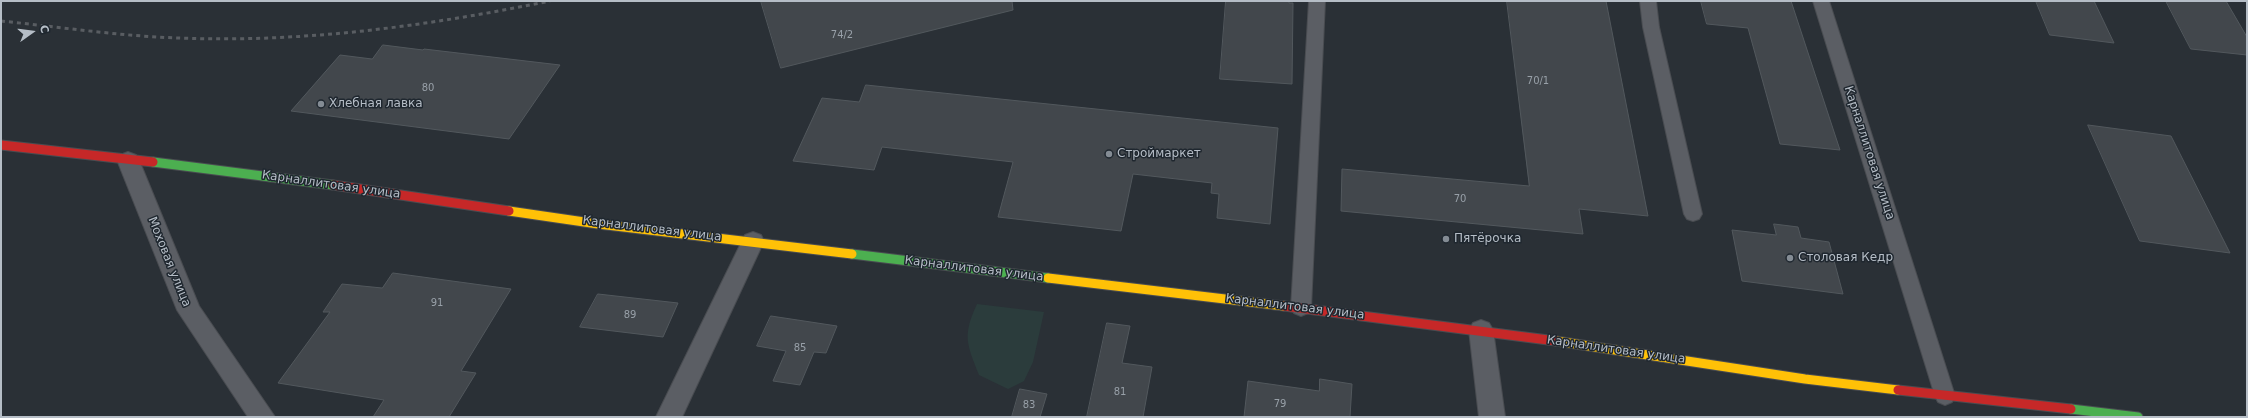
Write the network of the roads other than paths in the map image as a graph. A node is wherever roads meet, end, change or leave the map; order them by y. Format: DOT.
graph roads {
  1 [pos="1317,1"];
  2 [pos="1648,1"];
  3 [pos="1821,1"];
  4 [pos="1,145"];
  5 [pos="128,160"];
  6 [pos="1693,214"];
  7 [pos="754,241"];
  8 [pos="1301,308"];
  9 [pos="1481,330"];
  10 [pos="1946,396"];
  11 [pos="262,417"];
  12 [pos="669,417"];
  13 [pos="1492,417"];
  14 [pos="2138,417"];
  1 -- 8 [label="lane"];
  2 -- 6 [label="lane"];
  3 -- 10 [label="lane, Карналлитовая улица"];
  4 -- 5 [label="street, Карналлитовая улица"];
  5 -- 7 [label="street, Карналлитовая улица"];
  5 -- 11 [label="street, Моховая улица"];
  7 -- 8 [label="street, Карналлитовая улица"];
  7 -- 12 [label="street"];
  8 -- 9 [label="street, Карналлитовая улица"];
  9 -- 10 [label="street, Карналлитовая улица"];
  9 -- 13 [label="street"];
  10 -- 14 [label="street, Карналлитовая улица"];
}
